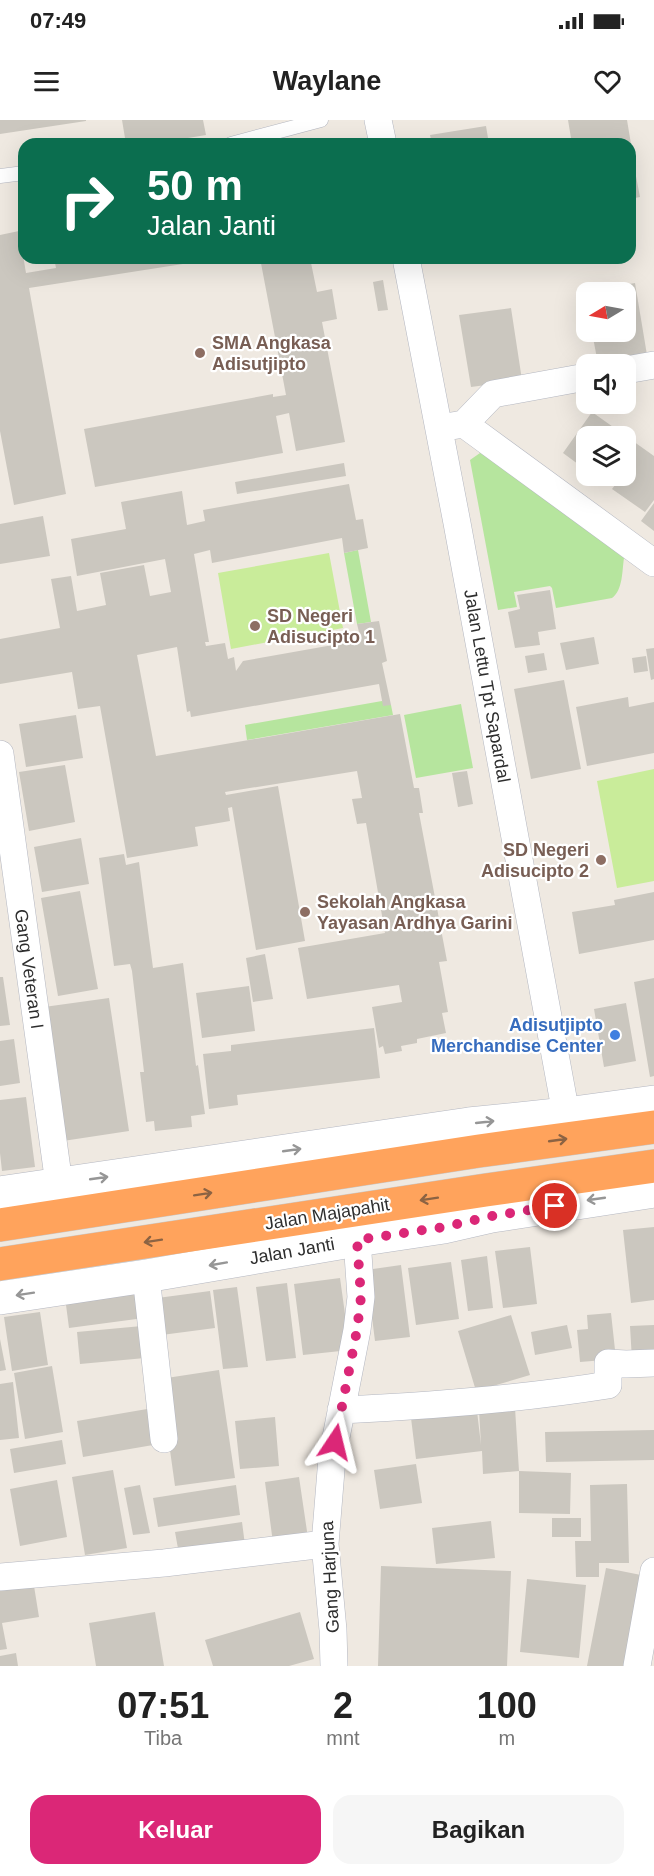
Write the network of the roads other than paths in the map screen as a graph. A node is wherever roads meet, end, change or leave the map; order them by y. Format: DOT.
graph roads {
  1 [pos="321,120"];
  2 [pos="378,120"];
  3 [pos="254,138"];
  4 [pos="382,138"];
  5 [pos="18,174"];
  6 [pos="0,176"];
  7 [pos="408,264"];
  8 [pos="654,365"];
  9 [pos="636,368"];
  10 [pos="576,379"];
  11 [pos="452,426"];
  12 [pos="654,563"];
  13 [pos="0,754"];
  14 [pos="654,1102"];
  15 [pos="566,1114"];
  16 [pos="654,1127"];
  17 [pos="654,1166"];
  18 [pos="59,1184"];
  19 [pos="654,1191"];
  20 [pos="0,1193"];
  21 [pos="0,1225"];
  22 [pos="357,1240"];
  23 [pos="0,1264"];
  24 [pos="146,1276"];
  25 [pos="0,1298"];
  26 [pos="654,1363"];
  27 [pos="341,1410"];
  28 [pos="164,1439"];
  29 [pos="325,1544"];
  30 [pos="654,1571"];
  31 [pos="0,1577"];
  32 [pos="334,1666"];
  33 [pos="637,1666"];
  1 -- 3 [label="lane"];
  2 -- 4 [label="street"];
  5 -- 6 [label="lane"];
  7 -- 11 [label="street, Jalan Lettu Tpt Sapardal"];
  8 -- 9 [label="street"];
  10 -- 11 [label="street"];
  11 -- 12 [label="street"];
  11 -- 15 [label="street, Jalan Lettu Tpt Sapardal"];
  13 -- 18 [label="street, Gang Veteran I"];
  14 -- 15 [label="street"];
  18 -- 15 [label="street, one-way"];
  21 -- 16 [label="highway, one-way"];
  17 -- 23 [label="highway, Jalan Majapahit, one-way"];
  18 -- 20 [label="street"];
  19 -- 22 [label="street, Jalan Janti, one-way"];
  22 -- 24 [label="street, Jalan Janti, one-way"];
  22 -- 27 [label="street, Gang Harjuna"];
  24 -- 25 [label="street, Jalan Janti, one-way"];
  24 -- 28 [label="street"];
  26 -- 27 [label="street"];
  27 -- 29 [label="street, Gang Harjuna"];
  29 -- 31 [label="street"];
  29 -- 32 [label="street, Gang Harjuna"];
  30 -- 33 [label="street"];
}
